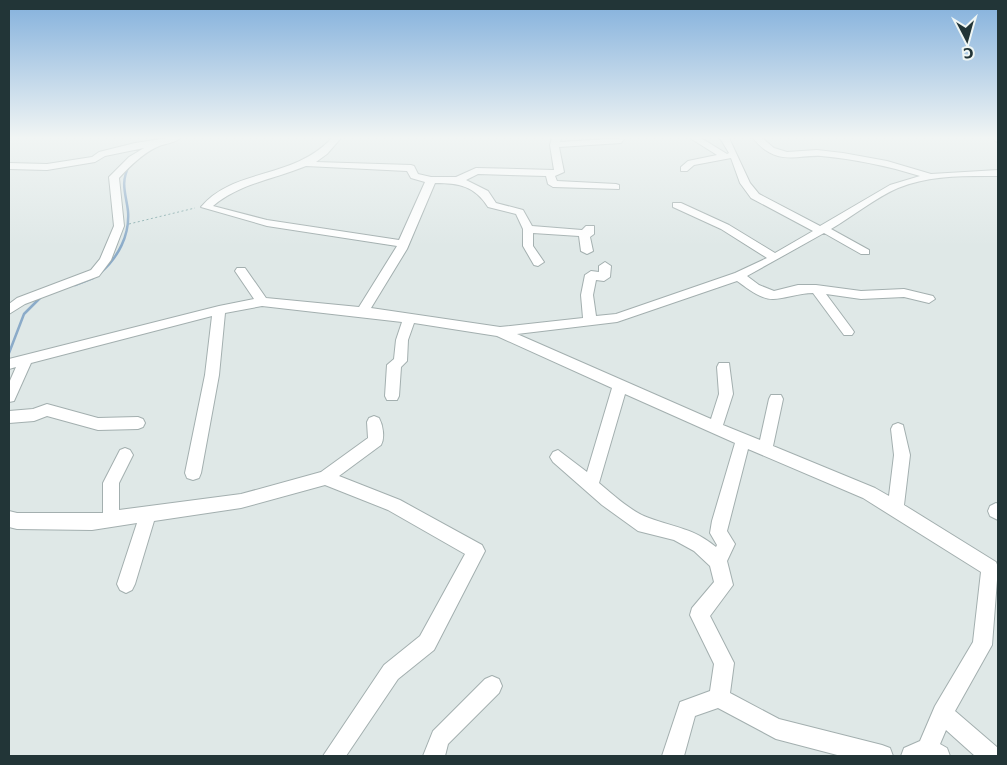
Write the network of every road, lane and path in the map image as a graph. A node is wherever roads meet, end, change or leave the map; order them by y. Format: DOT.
graph roads {
  1 [pos="117,174"];
  2 [pos="275,174"];
  3 [pos="413,174"];
  4 [pos="471,174"];
  5 [pos="543,174"];
  6 [pos="550,174"];
  7 [pos="739,174"];
  8 [pos="922,174"];
  9 [pos="974,174"];
  10 [pos="928,175"];
  11 [pos="431,180"];
  12 [pos="458,180"];
  13 [pos="616,187"];
  14 [pos="676,205"];
  15 [pos="206,207"];
  16 [pos="130,224"];
  17 [pos="528,229"];
  18 [pos="823,230"];
  19 [pos="403,244"];
  20 [pos="587,250"];
  21 [pos="865,252"];
  22 [pos="774,258"];
  23 [pos="538,262"];
  24 [pos="605,266"];
  25 [pos="241,271"];
  26 [pos="739,276"];
  27 [pos="816,289"];
  28 [pos="929,299"];
  29 [pos="262,302"];
  30 [pos="9,310"];
  31 [pos="219,310"];
  32 [pos="363,312"];
  33 [pos="410,318"];
  34 [pos="590,322"];
  35 [pos="500,332"];
  36 [pos="848,332"];
  37 [pos="26,360"];
  38 [pos="9,364"];
  39 [pos="724,367"];
  40 [pos="620,386"];
  41 [pos="392,396"];
  42 [pos="9,397"];
  43 [pos="776,399"];
  44 [pos="9,417"];
  45 [pos="374,422"];
  46 [pos="138,423"];
  47 [pos="715,428"];
  48 [pos="898,429"];
  49 [pos="743,440"];
  50 [pos="765,449"];
  51 [pos="125,455"];
  52 [pos="558,457"];
  53 [pos="193,473"];
  54 [pos="325,478"];
  55 [pos="591,484"];
  56 [pos="895,509"];
  57 [pos="148,514"];
  58 [pos="9,519"];
  59 [pos="111,519"];
  60 [pos="718,561"];
  61 [pos="126,584"];
  62 [pos="492,686"];
  63 [pos="719,698"];
  64 [pos="942,713"];
  65 [pos="926,753"];
  66 [pos="334,756"];
  67 [pos="434,756"];
  68 [pos="673,756"];
  69 [pos="882,756"];
  70 [pos="991,756"];
  1 -- 30 [label="street"];
  2 -- 15 [label="street"];
  3 -- 11 [label="street"];
  4 -- 12 [label="street"];
  5 -- 6 [label="street"];
  6 -- 13 [label="street"];
  7 -- 18 [label="street"];
  8 -- 10 [label="street"];
  9 -- 10 [label="street"];
  10 -- 18 [label="street"];
  11 -- 12 [label="street"];
  11 -- 19 [label="street"];
  12 -- 17 [label="street"];
  14 -- 22 [label="street"];
  15 -- 16 [label="path"];
  15 -- 19 [label="street"];
  17 -- 20 [label="street"];
  17 -- 23 [label="street"];
  18 -- 21 [label="street"];
  18 -- 22 [label="street"];
  19 -- 32 [label="street"];
  22 -- 26 [label="street"];
  24 -- 34 [label="street"];
  25 -- 29 [label="street"];
  26 -- 27 [label="street"];
  26 -- 34 [label="street"];
  27 -- 28 [label="street"];
  27 -- 36 [label="street"];
  29 -- 31 [label="street"];
  29 -- 32 [label="street"];
  31 -- 37 [label="street"];
  31 -- 53 [label="street"];
  32 -- 33 [label="street"];
  33 -- 35 [label="street"];
  33 -- 41 [label="street"];
  34 -- 35 [label="street"];
  35 -- 40 [label="street"];
  37 -- 38 [label="street"];
  37 -- 42 [label="street"];
  39 -- 47 [label="street"];
  40 -- 47 [label="street"];
  40 -- 55 [label="street"];
  43 -- 50 [label="street"];
  44 -- 46 [label="street"];
  45 -- 54 [label="street"];
  47 -- 49 [label="street"];
  48 -- 56 [label="street"];
  49 -- 50 [label="street"];
  49 -- 60 [label="street"];
  50 -- 56 [label="street"];
  51 -- 59 [label="street"];
  52 -- 55 [label="street"];
  54 -- 57 [label="street"];
  54 -- 66 [label="street"];
  55 -- 60 [label="street"];
  56 -- 64 [label="street"];
  57 -- 59 [label="street"];
  57 -- 61 [label="street"];
  58 -- 59 [label="street"];
  60 -- 63 [label="street"];
  62 -- 67 [label="street"];
  63 -- 68 [label="street"];
  63 -- 69 [label="street"];
  64 -- 65 [label="street"];
  64 -- 70 [label="street"];
}
